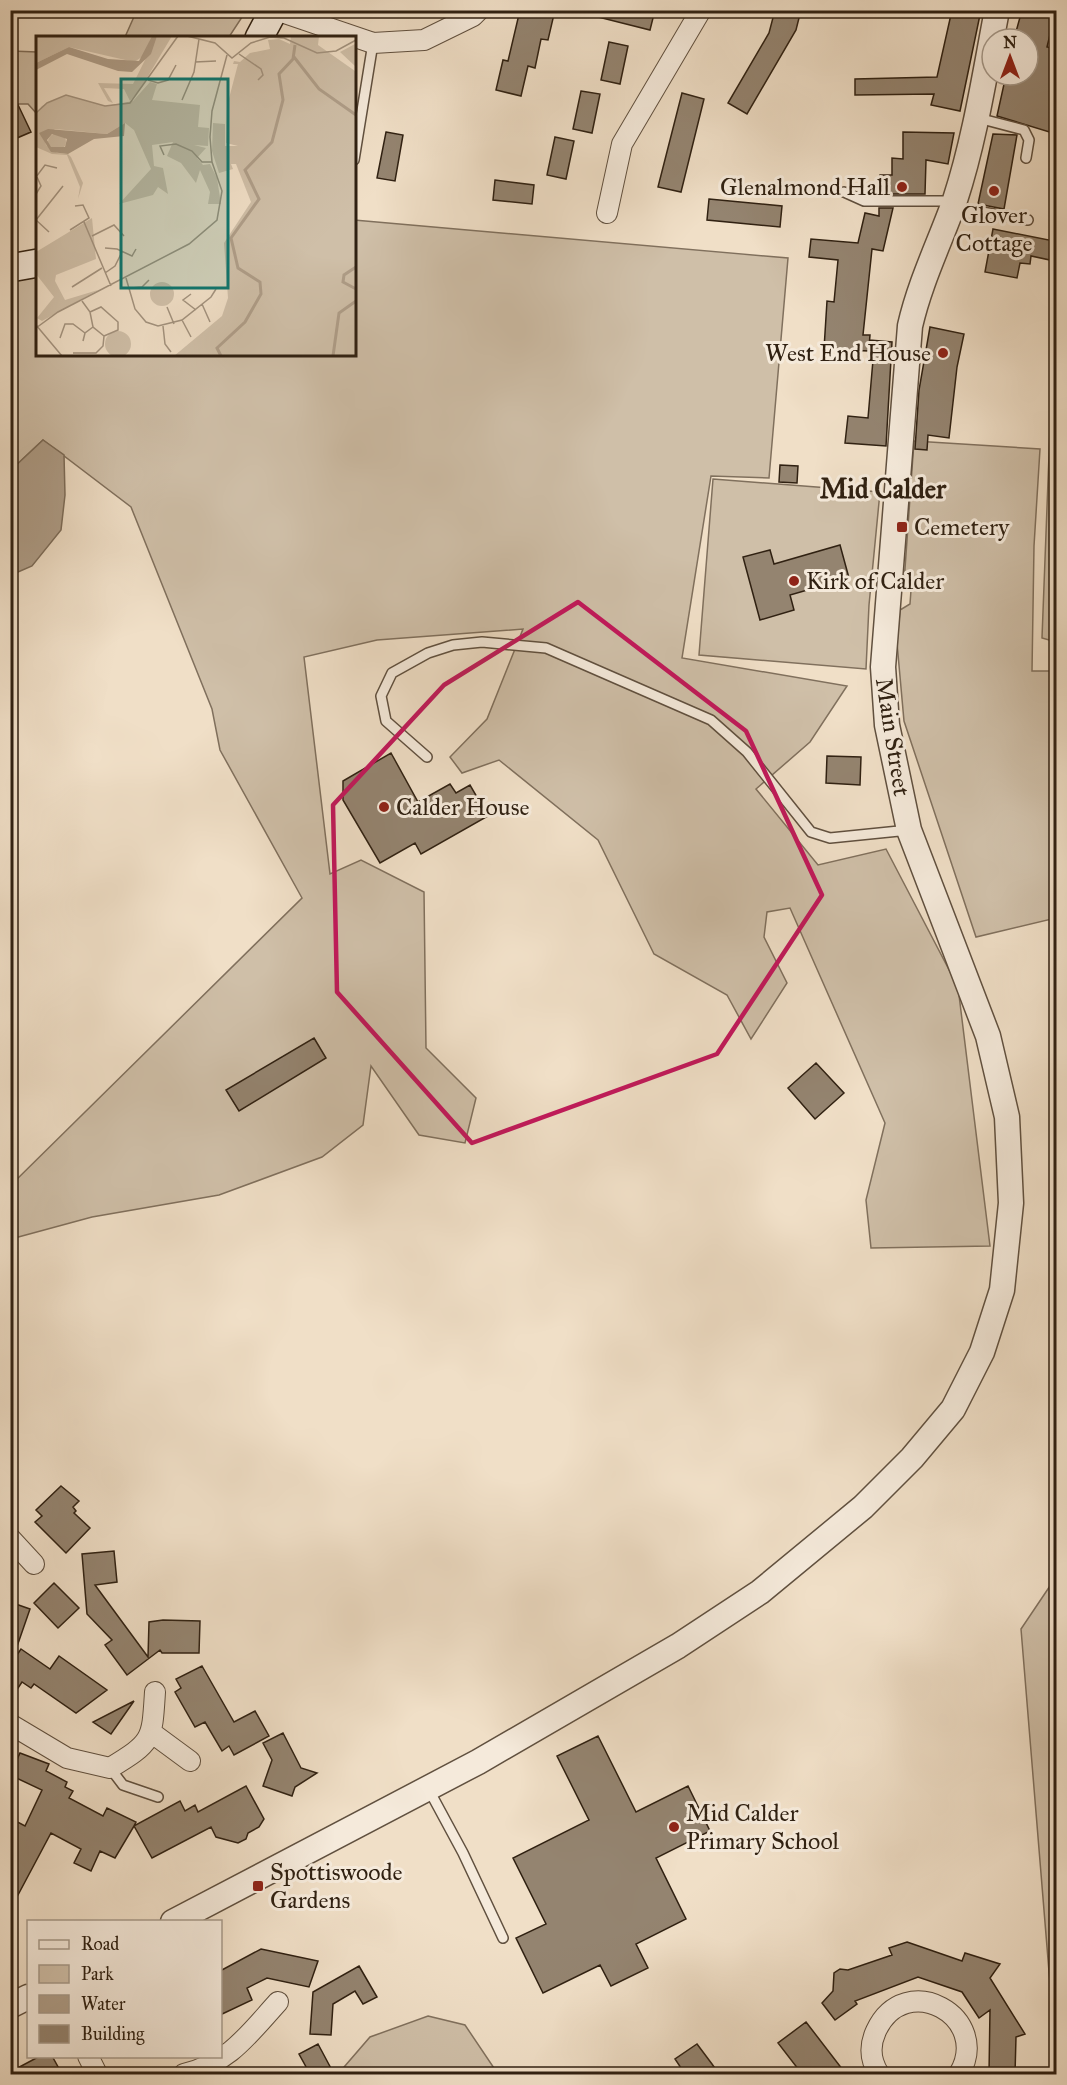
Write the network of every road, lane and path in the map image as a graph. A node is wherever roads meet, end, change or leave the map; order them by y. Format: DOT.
graph roads {
  1 [pos="275,10"];
  2 [pos="478,10"];
  3 [pos="701,10"];
  4 [pos="998,10"];
  5 [pos="260,36"];
  6 [pos="352,36"];
  7 [pos="356,37"];
  8 [pos="373,43"];
  9 [pos="975,117"];
  10 [pos="356,148"];
  11 [pos="1026,158"];
  12 [pos="844,192"];
  13 [pos="953,204"];
  14 [pos="608,213"];
  15 [pos="1028,220"];
  16 [pos="36,263"];
  17 [pos="10,268"];
  18 [pos="427,757"];
  19 [pos="909,830"];
  20 [pos="10,1538"];
  21 [pos="34,1564"];
  22 [pos="155,1692"];
  23 [pos="12,1730"];
  24 [pos="152,1733"];
  25 [pos="190,1761"];
  26 [pos="110,1768"];
  27 [pos="428,1788"];
  28 [pos="158,1797"];
  29 [pos="177,1920"];
  30 [pos="503,1938"];
  31 [pos="27,1998"];
  32 [pos="278,2002"];
  33 [pos="10,2006"];
  34 [pos="88,2058"];
  35 [pos="97,2074"];
  36 [pos="184,2074"];
  37 [pos="879,2074"];
  38 [pos="959,2074"];
  1 -- 5 [label="main road"];
  1 -- 6 [label="street"];
  2 -- 8 [label="street"];
  3 -- 14 [label="street"];
  4 -- 9 [label="street, Main Street"];
  7 -- 8 [label="street"];
  8 -- 10 [label="lane"];
  9 -- 11 [label="lane"];
  9 -- 13 [label="street, Main Street"];
  12 -- 13 [label="lane"];
  13 -- 15 [label="lane"];
  13 -- 19 [label="street, Main Street"];
  16 -- 17 [label="main road"];
  18 -- 19 [label="lane"];
  19 -- 27 [label="street, Main Street"];
  20 -- 21 [label="street"];
  22 -- 24 [label="street"];
  23 -- 26 [label="street"];
  24 -- 25 [label="street"];
  24 -- 26 [label="street"];
  26 -- 28 [label="lane"];
  27 -- 29 [label="street, Main Street"];
  27 -- 30 [label="lane"];
  31 -- 33 [label="street"];
  32 -- 36 [label="street"];
  34 -- 35 [label="street"];
  37 -- 38 [label="street"];
}
